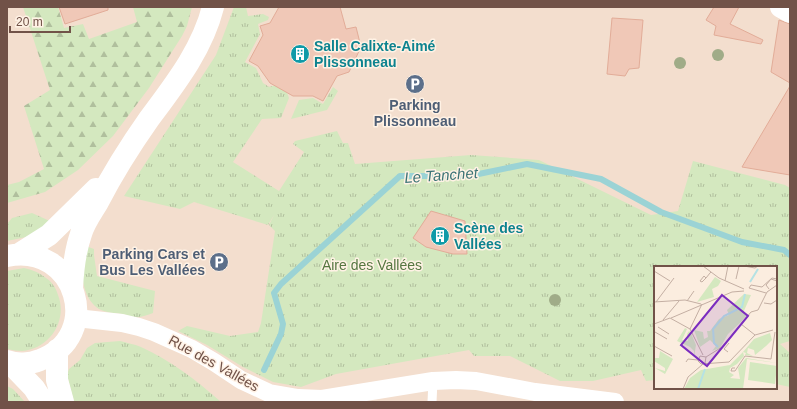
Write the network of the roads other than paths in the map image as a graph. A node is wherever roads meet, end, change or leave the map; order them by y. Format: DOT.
graph roads {
  1 [pos="213,7"];
  2 [pos="781,7"];
  3 [pos="790,12"];
  4 [pos="114,171"];
  5 [pos="13,255"];
  6 [pos="72,288"];
  7 [pos="76,318"];
  8 [pos="58,350"];
  9 [pos="8,362"];
  10 [pos="433,381"];
  11 [pos="339,399"];
  12 [pos="43,402"];
  13 [pos="63,402"];
  14 [pos="432,402"];
  15 [pos="615,402"];
  1 -- 4 [label="main road"];
  2 -- 3 [label="main road"];
  4 -- 5 [label="main road"];
  4 -- 6 [label="main road"];
  5 -- 6 [label="main road"];
  6 -- 7 [label="main road"];
  7 -- 8 [label="main road"];
  7 -- 11 [label="street, Rue des Vallées"];
  8 -- 9 [label="main road"];
  8 -- 13 [label="main road"];
  9 -- 12 [label="main road"];
  10 -- 11 [label="street, Rue des Vallées"];
  10 -- 14 [label="lane"];
  10 -- 15 [label="street, Rue des Vallées"];
}
